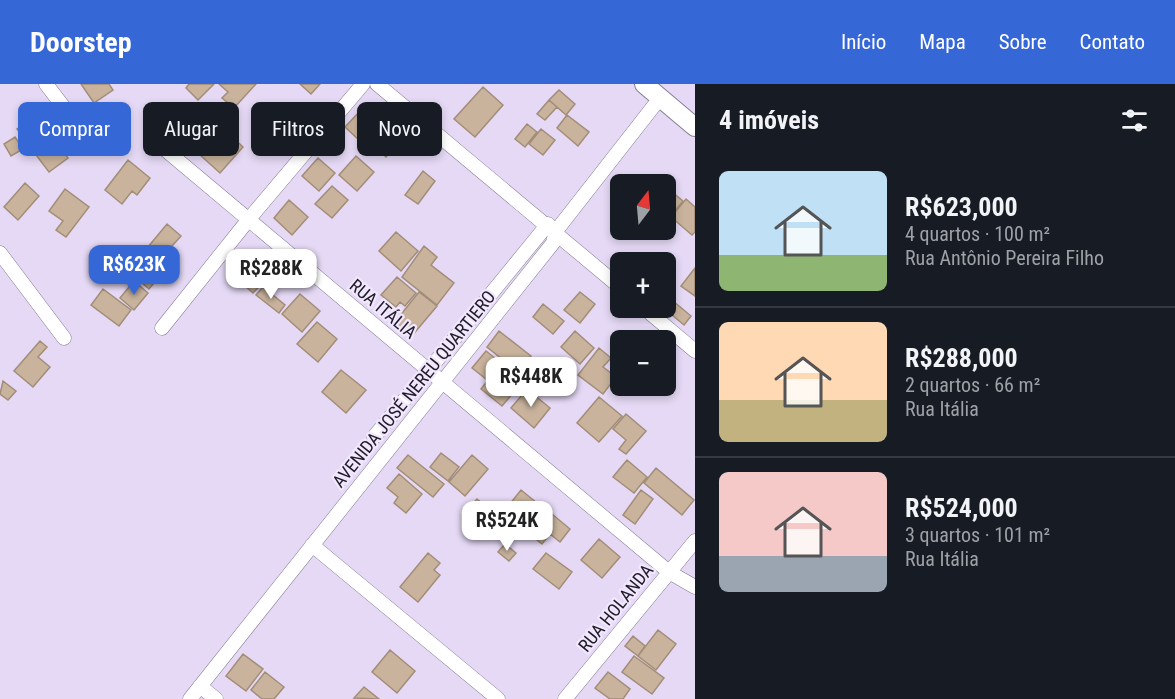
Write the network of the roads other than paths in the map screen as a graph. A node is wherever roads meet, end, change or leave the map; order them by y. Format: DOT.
graph roads {
  1 [pos="46,84"];
  2 [pos="363,84"];
  3 [pos="377,84"];
  4 [pos="644,84"];
  5 [pos="660,98"];
  6 [pos="59,102"];
  7 [pos="695,127"];
  8 [pos="173,156"];
  9 [pos="249,219"];
  10 [pos="552,228"];
  11 [pos="0,253"];
  12 [pos="610,278"];
  13 [pos="656,318"];
  14 [pos="162,328"];
  15 [pos="64,338"];
  16 [pos="695,351"];
  17 [pos="430,372"];
  18 [pos="442,382"];
  19 [pos="374,437"];
  20 [pos="695,541"];
  21 [pos="312,545"];
  22 [pos="669,572"];
  23 [pos="695,587"];
  24 [pos="200,686"];
  25 [pos="190,699"];
  26 [pos="216,699"];
  27 [pos="498,699"];
  28 [pos="565,699"];
  1 -- 6 [label="street"];
  2 -- 9 [label="street"];
  3 -- 10 [label="street"];
  4 -- 5 [label="street"];
  5 -- 7 [label="street"];
  5 -- 10 [label="street, AVENIDA JOSÉ NEREU QUARTIERO"];
  8 -- 9 [label="street, RUA ITÁLIA"];
  9 -- 14 [label="street"];
  9 -- 17 [label="street, RUA ITÁLIA"];
  10 -- 12 [label="street"];
  10 -- 17 [label="street, AVENIDA JOSÉ NEREU QUARTIERO"];
  10 -- 18 [label="street, AVENIDA JOSÉ NEREU QUARTIERO"];
  11 -- 15 [label="street"];
  13 -- 16 [label="street"];
  17 -- 18 [label="street, RUA ITÁLIA"];
  17 -- 19 [label="street, AVENIDA JOSÉ NEREU QUARTIERO"];
  18 -- 21 [label="street, AVENIDA JOSÉ NEREU QUARTIERO"];
  18 -- 22 [label="street, RUA ITÁLIA"];
  20 -- 22 [label="street, RUA HOLANDA"];
  21 -- 24 [label="street, AVENIDA JOSÉ NEREU QUARTIERO"];
  21 -- 27 [label="street"];
  22 -- 23 [label="street, RUA ITÁLIA"];
  22 -- 28 [label="street, RUA HOLANDA"];
  24 -- 25 [label="street, AVENIDA JOSÉ NEREU QUARTIERO"];
  24 -- 26 [label="street"];
}
